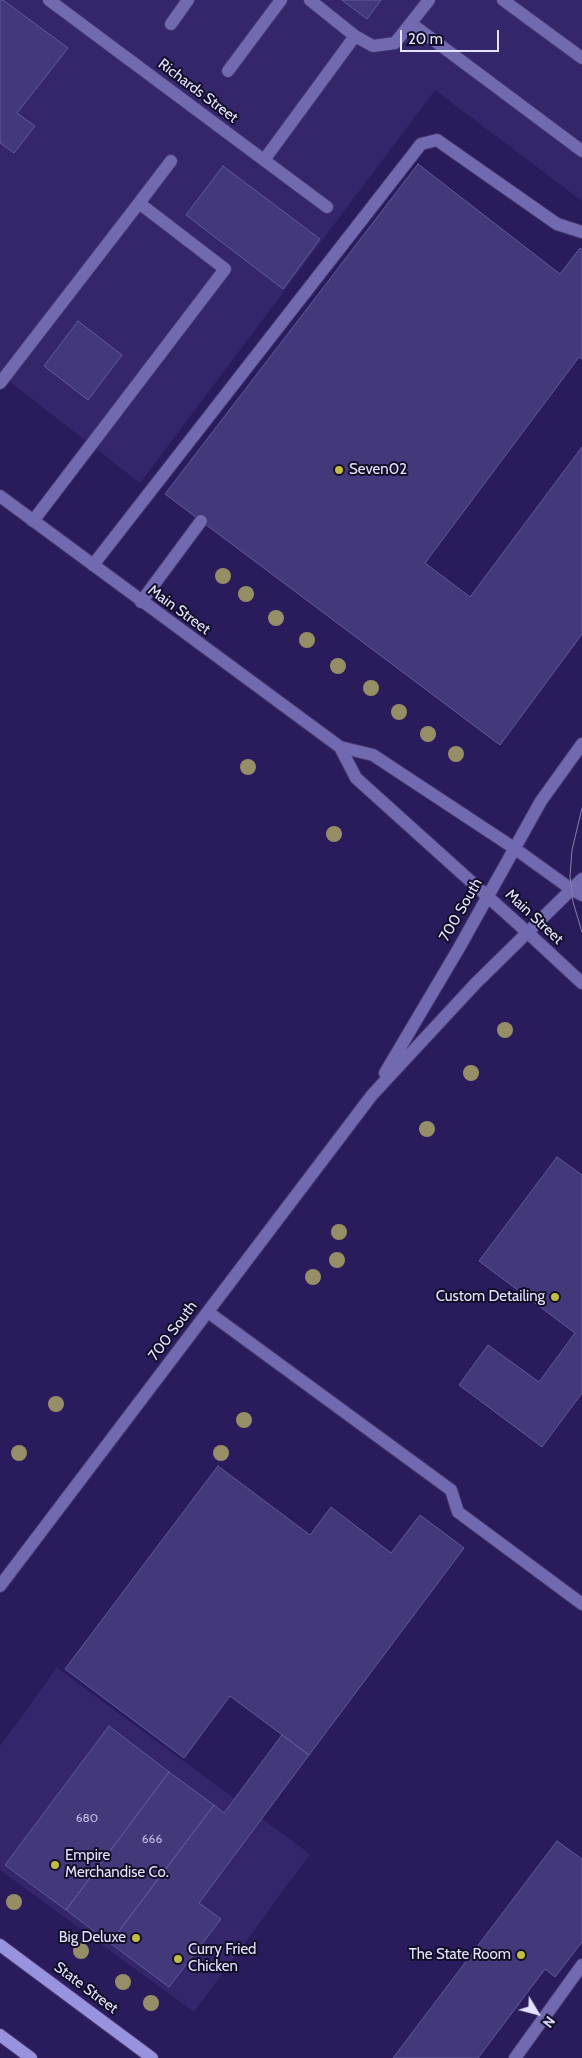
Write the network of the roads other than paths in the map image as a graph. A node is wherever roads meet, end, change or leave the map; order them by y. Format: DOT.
graph roads {
  1 [pos="49,0"];
  2 [pos="188,0"];
  3 [pos="281,0"];
  4 [pos="310,0"];
  5 [pos="429,0"];
  6 [pos="503,0"];
  7 [pos="171,24"];
  8 [pos="412,24"];
  9 [pos="355,36"];
  10 [pos="582,58"];
  11 [pos="228,71"];
  12 [pos="582,150"];
  13 [pos="264,160"];
  14 [pos="171,161"];
  15 [pos="139,203"];
  16 [pos="327,207"];
  17 [pos="582,232"];
  18 [pos="0,383"];
  19 [pos="0,496"];
  20 [pos="33,521"];
  21 [pos="201,521"];
  22 [pos="93,565"];
  23 [pos="141,602"];
  24 [pos="582,744"];
  25 [pos="340,747"];
  26 [pos="514,848"];
  27 [pos="582,879"];
  28 [pos="577,892"];
  29 [pos="488,896"];
  30 [pos="527,932"];
  31 [pos="582,983"];
  32 [pos="372,1095"];
  33 [pos="208,1312"];
  34 [pos="0,1586"];
  35 [pos="582,1604"];
  36 [pos="0,1945"];
  37 [pos="582,1965"];
  38 [pos="0,2034"];
  39 [pos="32,2058"];
  40 [pos="152,2058"];
  41 [pos="515,2058"];
  1 -- 13 [label="street, Richards Street"];
  2 -- 7 [label="street"];
  3 -- 11 [label="street"];
  4 -- 9 [label="street"];
  5 -- 8 [label="street"];
  6 -- 10 [label="street"];
  8 -- 9 [label="street"];
  8 -- 12 [label="street"];
  9 -- 13 [label="street"];
  13 -- 16 [label="street, Richards Street"];
  14 -- 15 [label="street"];
  15 -- 18 [label="street"];
  15 -- 20 [label="street"];
  17 -- 22 [label="street"];
  19 -- 20 [label="street, Main Street"];
  20 -- 22 [label="street, Main Street"];
  21 -- 23 [label="street"];
  22 -- 23 [label="street, Main Street"];
  23 -- 25 [label="street, Main Street"];
  24 -- 26 [label="street, 700 South"];
  25 -- 26 [label="street, Main Street"];
  25 -- 29 [label="street, Main Street"];
  26 -- 28 [label="street, Main Street"];
  26 -- 29 [label="street, 700 South"];
  27 -- 28 [label="street, 700 South"];
  28 -- 30 [label="street, 700 South"];
  29 -- 30 [label="street, Main Street"];
  29 -- 32 [label="street, 700 South"];
  30 -- 31 [label="street, Main Street"];
  30 -- 32 [label="street, 700 South"];
  32 -- 33 [label="street, 700 South"];
  33 -- 34 [label="street, 700 South"];
  33 -- 35 [label="street"];
  36 -- 40 [label="main road, State Street"];
  37 -- 41 [label="street"];
  38 -- 39 [label="main road"];
}
